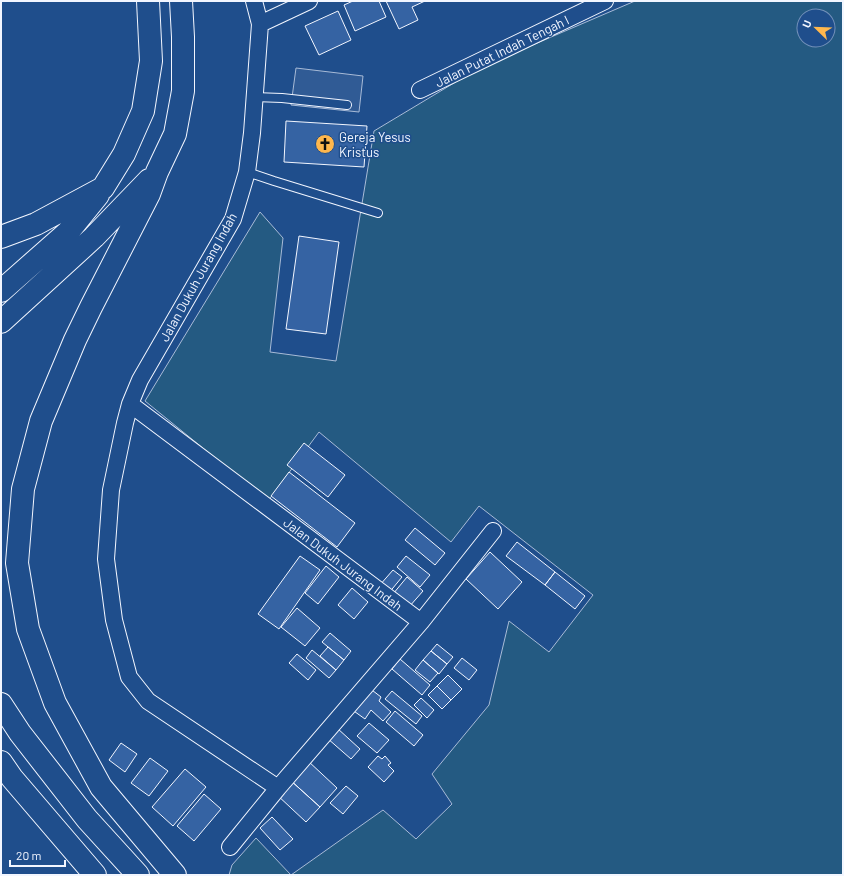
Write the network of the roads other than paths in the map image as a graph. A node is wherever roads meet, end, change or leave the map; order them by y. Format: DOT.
graph roads {
  1 [pos="148,1"];
  2 [pos="181,1"];
  3 [pos="254,1"];
  4 [pos="309,1"];
  5 [pos="605,1"];
  6 [pos="260,24"];
  7 [pos="420,90"];
  8 [pos="254,97"];
  9 [pos="347,105"];
  10 [pos="157,172"];
  11 [pos="247,172"];
  12 [pos="104,188"];
  13 [pos="378,213"];
  14 [pos="1,237"];
  15 [pos="1,291"];
  16 [pos="1,322"];
  17 [pos="130,404"];
  18 [pos="493,531"];
  19 [pos="421,622"];
  20 [pos="1,704"];
  21 [pos="1,762"];
  22 [pos="278,788"];
  23 [pos="230,847"];
  24 [pos="95,875"];
  25 [pos="138,875"];
  26 [pos="175,875"];
  1 -- 12 [label="highway"];
  2 -- 10 [label="highway"];
  3 -- 6 [label="street, Jalan Dukuh Jurang Indah"];
  4 -- 6 [label="street"];
  5 -- 7 [label="street, Jalan Putat Indah Tengah I"];
  6 -- 8 [label="street, Jalan Dukuh Jurang Indah"];
  8 -- 9 [label="lane"];
  8 -- 11 [label="street, Jalan Dukuh Jurang Indah"];
  10 -- 16 [label="highway"];
  10 -- 26 [label="highway"];
  11 -- 13 [label="lane"];
  11 -- 17 [label="street, Jalan Dukuh Jurang Indah"];
  12 -- 14 [label="highway"];
  12 -- 15 [label="highway"];
  17 -- 19 [label="street, Jalan Dukuh Jurang Indah"];
  17 -- 22 [label="street, Jalan Dukuh Jurang Indah"];
  18 -- 19 [label="street"];
  19 -- 22 [label="street"];
  20 -- 25 [label="highway"];
  21 -- 24 [label="highway"];
  22 -- 23 [label="street"];
}
